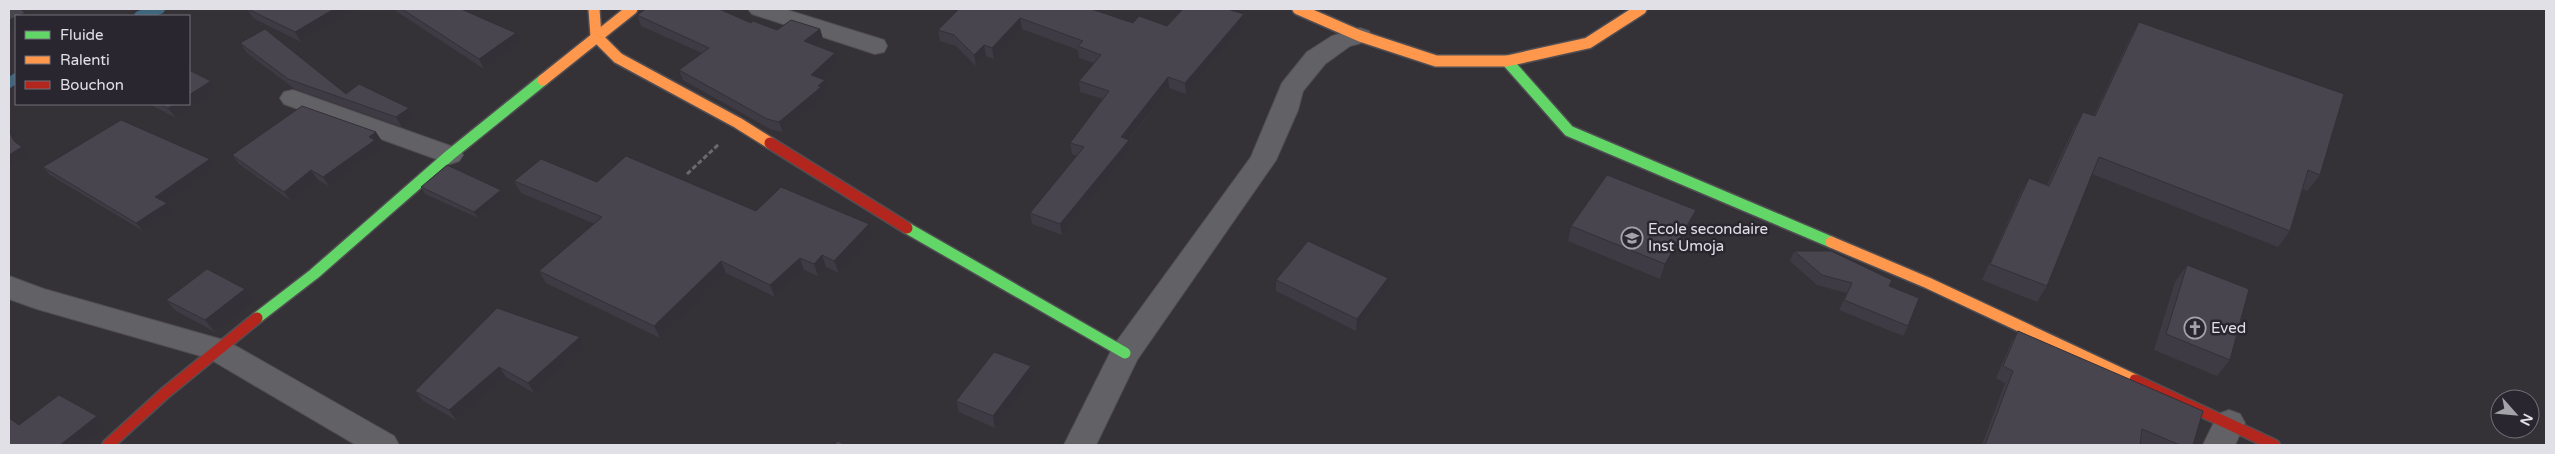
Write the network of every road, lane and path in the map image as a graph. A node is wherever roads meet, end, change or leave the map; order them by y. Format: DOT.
graph roads {
  1 [pos="594,9"];
  2 [pos="632,9"];
  3 [pos="760,9"];
  4 [pos="1298,9"];
  5 [pos="1641,9"];
  6 [pos="596,36"];
  7 [pos="1360,36"];
  8 [pos="874,46"];
  9 [pos="1507,62"];
  10 [pos="293,98"];
  11 [pos="738,123"];
  12 [pos="450,155"];
  13 [pos="687,174"];
  14 [pos="9,287"];
  15 [pos="217,349"];
  16 [pos="1125,352"];
  17 [pos="2224,434"];
  18 [pos="108,445"];
  19 [pos="383,445"];
  20 [pos="1080,445"];
  21 [pos="2274,445"];
  1 -- 6 [label="street"];
  2 -- 6 [label="street"];
  3 -- 8 [label="street"];
  4 -- 7 [label="street"];
  5 -- 9 [label="street"];
  6 -- 11 [label="street"];
  6 -- 12 [label="street"];
  7 -- 9 [label="street"];
  7 -- 16 [label="street"];
  9 -- 17 [label="street"];
  10 -- 12 [label="street"];
  11 -- 13 [label="path"];
  11 -- 16 [label="street"];
  12 -- 15 [label="street"];
  14 -- 15 [label="street"];
  15 -- 18 [label="street"];
  15 -- 19 [label="street"];
  16 -- 20 [label="street"];
  17 -- 21 [label="street"];
}
